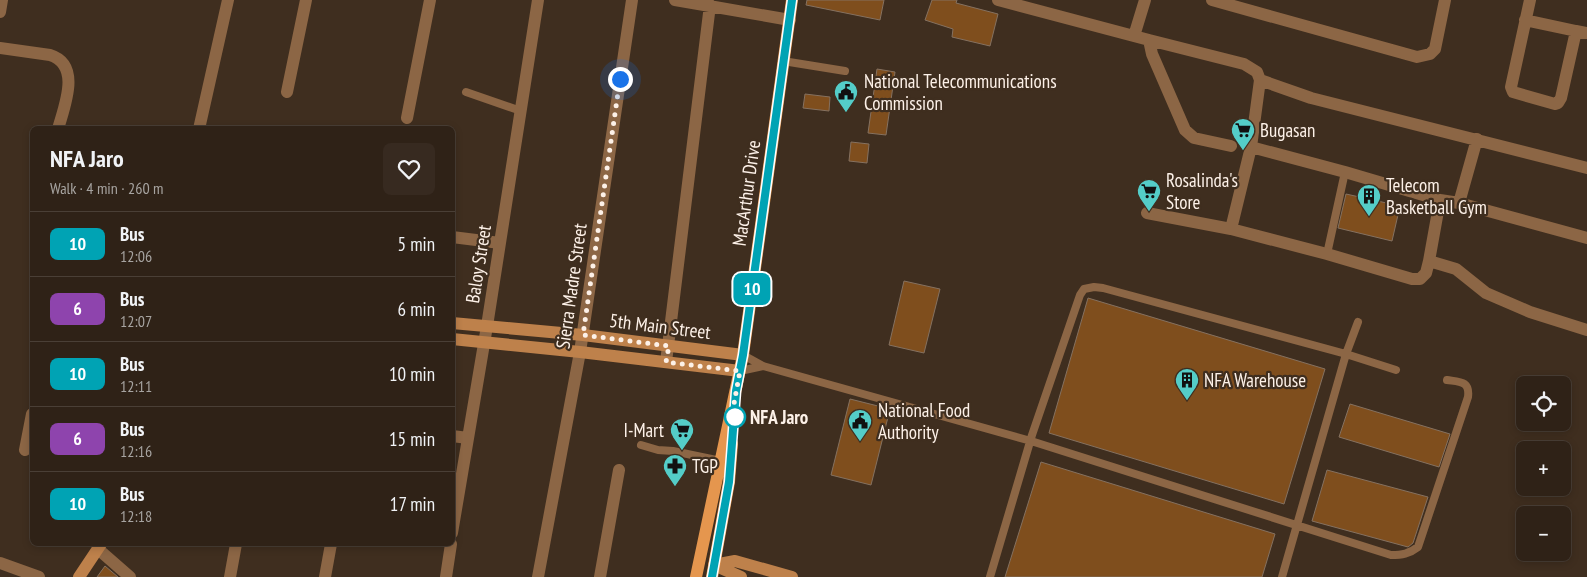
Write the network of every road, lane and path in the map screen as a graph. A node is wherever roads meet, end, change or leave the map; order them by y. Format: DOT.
graph roads {
  1 [pos="2,0"];
  2 [pos="228,0"];
  3 [pos="306,0"];
  4 [pos="430,0"];
  5 [pos="538,0"];
  6 [pos="632,0"];
  7 [pos="675,0"];
  8 [pos="792,0"];
  9 [pos="998,0"];
  10 [pos="1145,0"];
  11 [pos="1212,0"];
  12 [pos="1445,0"];
  13 [pos="1530,0"];
  14 [pos="1234,3"];
  15 [pos="710,5"];
  16 [pos="0,12"];
  17 [pos="790,20"];
  18 [pos="1525,20"];
  19 [pos="1582,32"];
  20 [pos="1134,36"];
  21 [pos="1149,40"];
  22 [pos="0,48"];
  23 [pos="783,61"];
  24 [pos="845,71"];
  25 [pos="1260,80"];
  26 [pos="287,92"];
  27 [pos="466,92"];
  28 [pos="520,111"];
  29 [pos="407,118"];
  30 [pos="59,126"];
  31 [pos="200,126"];
  32 [pos="1477,139"];
  33 [pos="1231,146"];
  34 [pos="1251,147"];
  35 [pos="1587,168"];
  36 [pos="1345,172"];
  37 [pos="1440,200"];
  38 [pos="1459,203"];
  39 [pos="1147,213"];
  40 [pos="1231,229"];
  41 [pos="455,237"];
  42 [pos="1587,238"];
  43 [pos="500,243"];
  44 [pos="1327,254"];
  45 [pos="1429,261"];
  46 [pos="455,322"];
  47 [pos="1358,322"];
  48 [pos="487,326"];
  49 [pos="1587,330"];
  50 [pos="583,335"];
  51 [pos="455,339"];
  52 [pos="484,342"];
  53 [pos="669,346"];
  54 [pos="580,352"];
  55 [pos="1346,354"];
  56 [pos="743,355"];
  57 [pos="666,362"];
  58 [pos="763,366"];
  59 [pos="1396,370"];
  60 [pos="740,371"];
  61 [pos="1447,380"];
  62 [pos="736,391"];
  63 [pos="30,424"];
  64 [pos="455,436"];
  65 [pos="468,438"];
  66 [pos="1031,441"];
  67 [pos="641,445"];
  68 [pos="25,450"];
  69 [pos="721,461"];
  70 [pos="619,470"];
  71 [pos="455,518"];
  72 [pos="1296,525"];
  73 [pos="100,546"];
  74 [pos="236,546"];
  75 [pos="331,546"];
  76 [pos="451,546"];
  77 [pos="698,562"];
  78 [pos="0,563"];
  79 [pos="713,571"];
  80 [pos="39,577"];
  81 [pos="79,577"];
  82 [pos="130,577"];
  83 [pos="230,577"];
  84 [pos="325,577"];
  85 [pos="446,577"];
  86 [pos="538,577"];
  87 [pos="600,577"];
  88 [pos="696,577"];
  89 [pos="741,577"];
  90 [pos="792,577"];
  91 [pos="990,577"];
  92 [pos="1282,577"];
  1 -- 16 [label="street"];
  2 -- 31 [label="street"];
  3 -- 26 [label="street"];
  4 -- 29 [label="street"];
  5 -- 28 [label="street, Baloy Street"];
  6 -- 50 [label="street, Sierra Madre Street"];
  7 -- 15 [label="street"];
  8 -- 17 [label="main road, MacArthur Drive"];
  9 -- 20 [label="street"];
  10 -- 20 [label="street"];
  11 -- 14 [label="street"];
  12 -- 14 [label="street"];
  13 -- 18 [label="street"];
  15 -- 17 [label="street"];
  15 -- 53 [label="street"];
  17 -- 23 [label="main road, MacArthur Drive"];
  18 -- 19 [label="street"];
  18 -- 19 [label="street"];
  20 -- 21 [label="street"];
  21 -- 25 [label="street"];
  21 -- 33 [label="street"];
  22 -- 30 [label="street"];
  23 -- 24 [label="lane"];
  23 -- 56 [label="main road, MacArthur Drive"];
  25 -- 32 [label="street"];
  25 -- 34 [label="street"];
  27 -- 28 [label="lane"];
  28 -- 43 [label="street, Baloy Street"];
  32 -- 35 [label="street"];
  32 -- 38 [label="street"];
  34 -- 36 [label="street"];
  34 -- 40 [label="street"];
  36 -- 37 [label="street"];
  36 -- 44 [label="lane"];
  37 -- 38 [label="street"];
  37 -- 45 [label="street"];
  38 -- 42 [label="street"];
  39 -- 40 [label="street"];
  40 -- 44 [label="street"];
  41 -- 43 [label="street"];
  43 -- 48 [label="street, Baloy Street"];
  44 -- 45 [label="street"];
  45 -- 49 [label="street"];
  46 -- 48 [label="street, 5th Main Street"];
  47 -- 55 [label="lane"];
  48 -- 50 [label="street, 5th Main Street"];
  48 -- 52 [label="street, Baloy Street"];
  50 -- 53 [label="street, 5th Main Street"];
  50 -- 54 [label="street, Sierra Madre Street"];
  51 -- 52 [label="street, 5th Main Street"];
  52 -- 54 [label="street, 5th Main Street"];
  52 -- 65 [label="street, Baloy Street"];
  53 -- 56 [label="street, 5th Main Street"];
  53 -- 57 [label="street"];
  54 -- 57 [label="street, 5th Main Street"];
  54 -- 86 [label="street, Sierra Madre Street"];
  55 -- 59 [label="lane"];
  55 -- 66 [label="lane"];
  55 -- 72 [label="lane"];
  56 -- 58 [label="lane"];
  56 -- 60 [label="main road, MacArthur Drive"];
  57 -- 60 [label="street, 5th Main Street"];
  58 -- 60 [label="lane"];
  58 -- 66 [label="lane"];
  60 -- 62 [label="main road, MacArthur Drive"];
  61 -- 72 [label="lane"];
  62 -- 69 [label="main road, MacArthur Drive"];
  62 -- 79 [label="main road, MacArthur Drive"];
  63 -- 68 [label="street"];
  64 -- 65 [label="street"];
  65 -- 71 [label="street, Baloy Street"];
  66 -- 72 [label="lane"];
  66 -- 91 [label="lane"];
  67 -- 69 [label="lane"];
  69 -- 77 [label="main road, MacArthur Drive"];
  70 -- 87 [label="street"];
  72 -- 92 [label="lane"];
  73 -- 81 [label="street"];
  73 -- 82 [label="street"];
  74 -- 83 [label="street"];
  75 -- 84 [label="street"];
  76 -- 85 [label="street"];
  77 -- 79 [label="street"];
  77 -- 88 [label="main road, MacArthur Drive"];
  78 -- 80 [label="street"];
  79 -- 89 [label="street"];
  79 -- 90 [label="street"];
}
